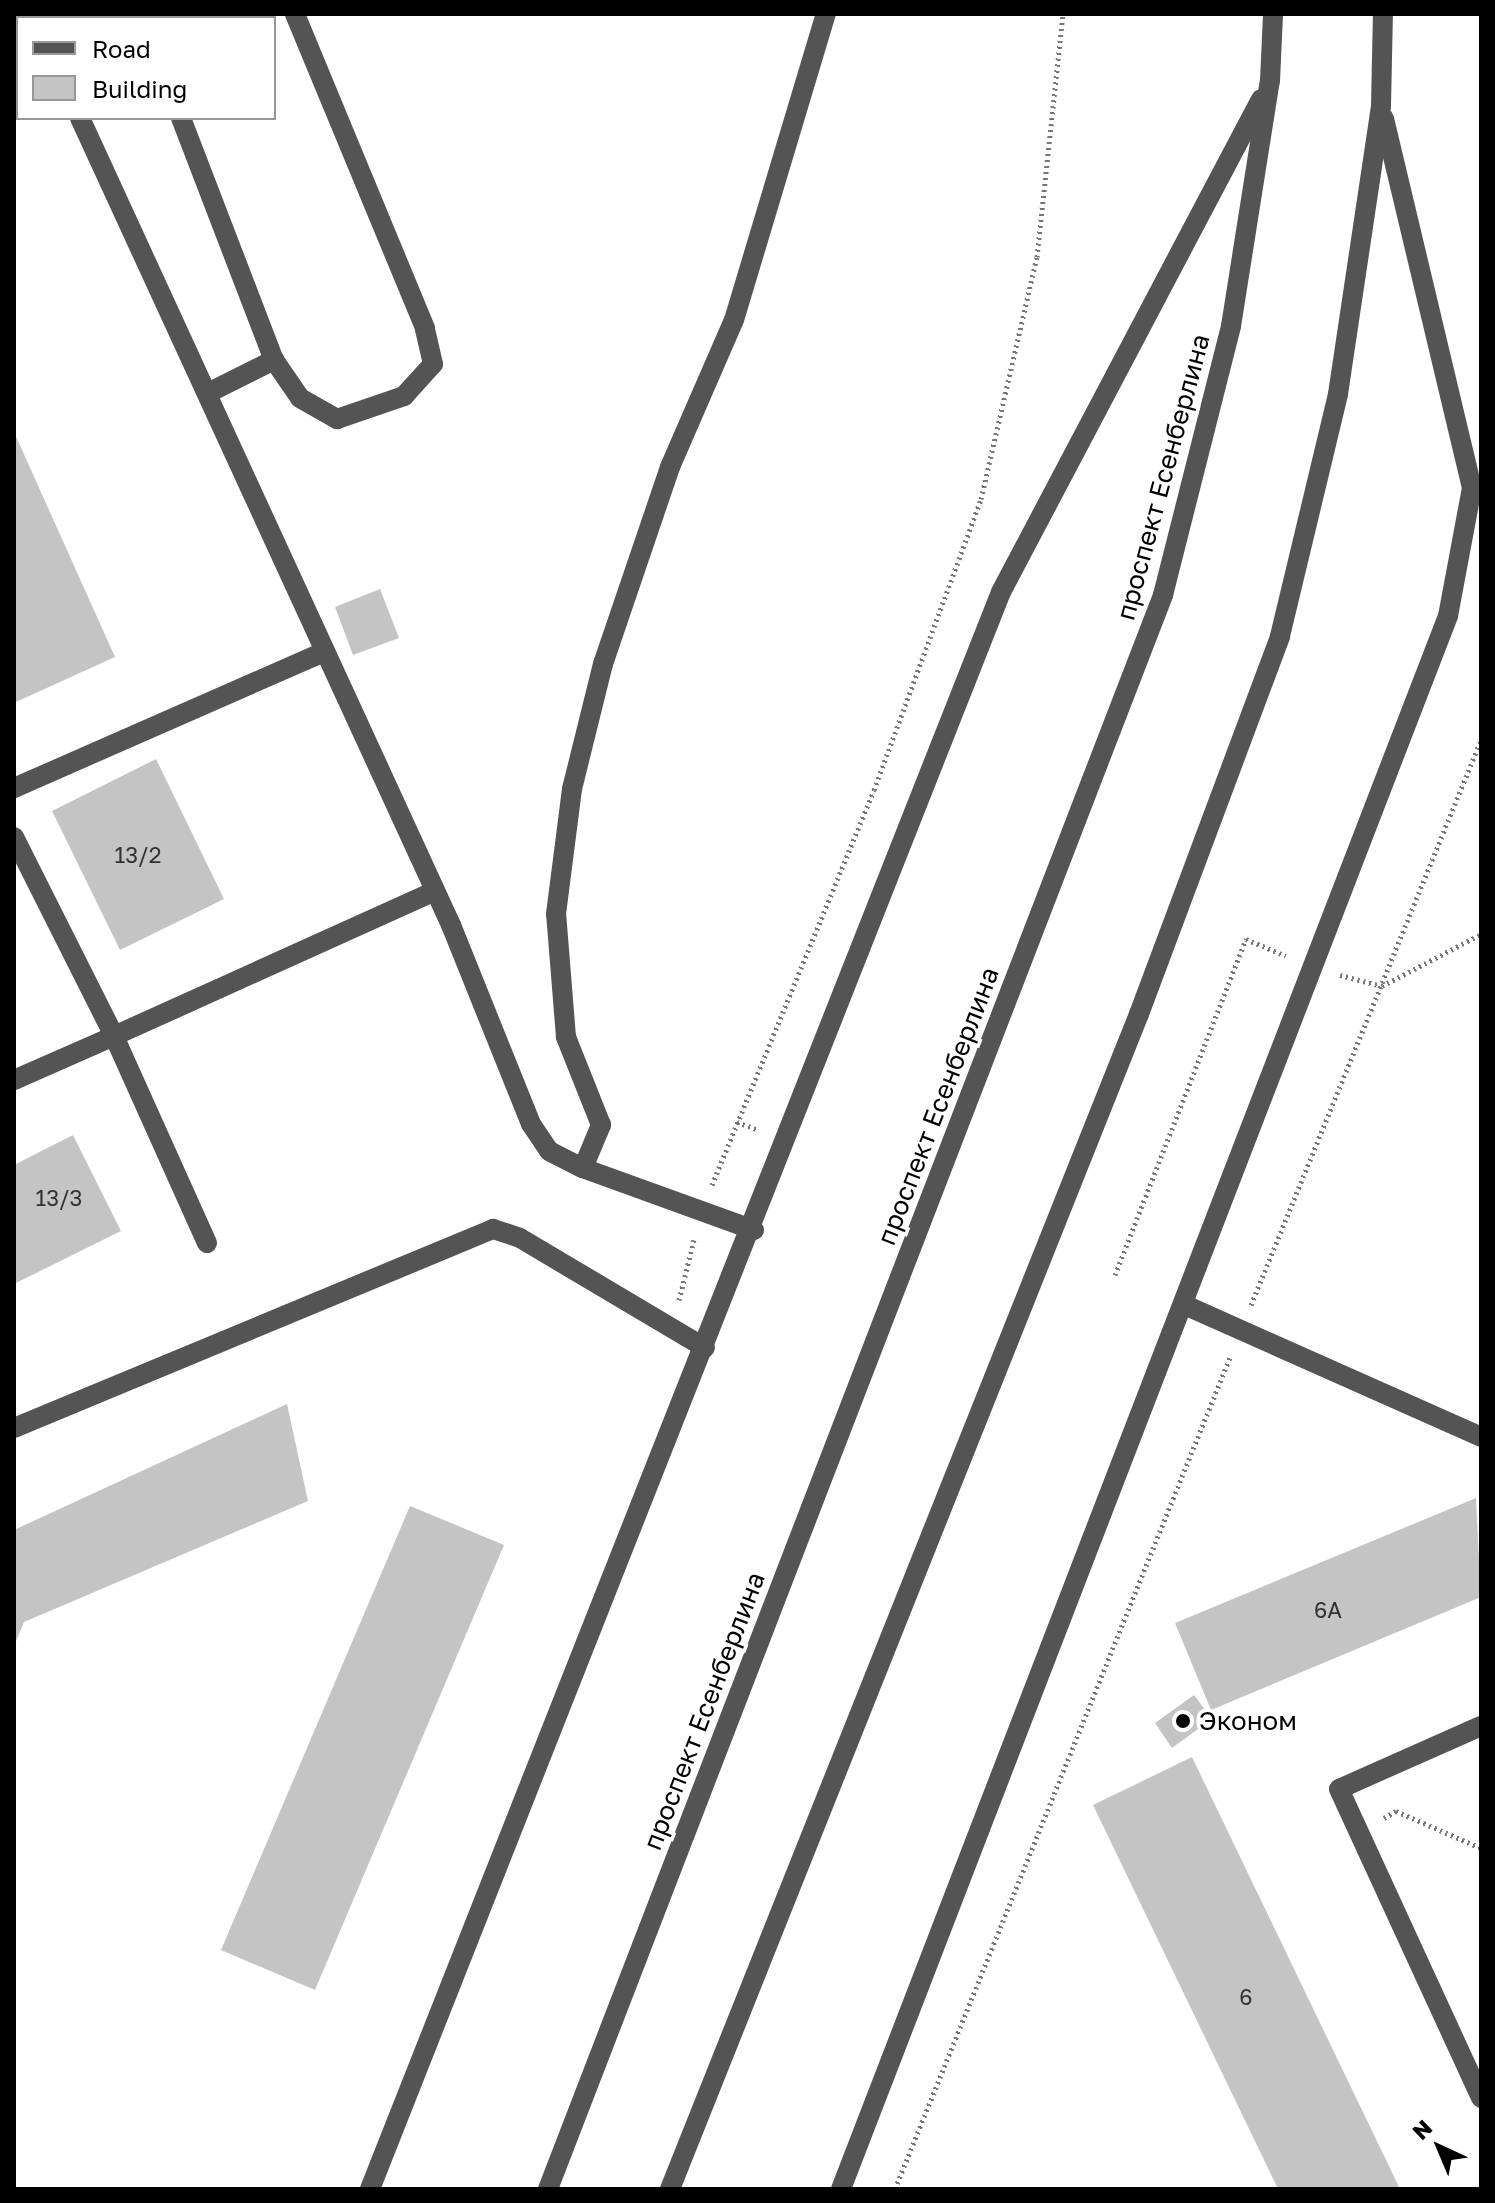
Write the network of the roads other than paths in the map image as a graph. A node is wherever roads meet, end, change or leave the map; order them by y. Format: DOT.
graph roads {
  1 [pos="295,14"];
  2 [pos="826,14"];
  3 [pos="1273,14"];
  4 [pos="1383,14"];
  5 [pos="1270,81"];
  6 [pos="1381,106"];
  7 [pos="81,120"];
  8 [pos="182,120"];
  9 [pos="274,360"];
  10 [pos="210,392"];
  11 [pos="1476,489"];
  12 [pos="324,652"];
  13 [pos="14,788"];
  14 [pos="14,837"];
  15 [pos="435,891"];
  16 [pos="114,1036"];
  17 [pos="14,1080"];
  18 [pos="583,1168"];
  19 [pos="754,1230"];
  20 [pos="207,1243"];
  21 [pos="1187,1306"];
  22 [pos="705,1348"];
  23 [pos="14,1428"];
  24 [pos="1481,1437"];
  25 [pos="1481,1726"];
  26 [pos="1481,2098"];
  27 [pos="370,2189"];
  28 [pos="548,2189"];
  29 [pos="670,2189"];
  30 [pos="841,2189"];
  1 -- 9 [label="street"];
  2 -- 18 [label="street"];
  3 -- 5 [label="street, проспект Есенберлина"];
  4 -- 6 [label="street"];
  5 -- 19 [label="street"];
  5 -- 28 [label="street, проспект Есенберлина"];
  6 -- 11 [label="street"];
  6 -- 29 [label="street"];
  7 -- 10 [label="street"];
  8 -- 9 [label="street"];
  9 -- 10 [label="street"];
  10 -- 12 [label="street"];
  11 -- 21 [label="street"];
  12 -- 13 [label="street"];
  12 -- 15 [label="street"];
  14 -- 16 [label="street"];
  15 -- 16 [label="street"];
  15 -- 18 [label="street"];
  16 -- 17 [label="street"];
  16 -- 20 [label="street"];
  18 -- 19 [label="street"];
  19 -- 22 [label="street"];
  21 -- 24 [label="street"];
  21 -- 30 [label="street"];
  22 -- 23 [label="street"];
  22 -- 27 [label="street"];
  25 -- 26 [label="street"];
}
